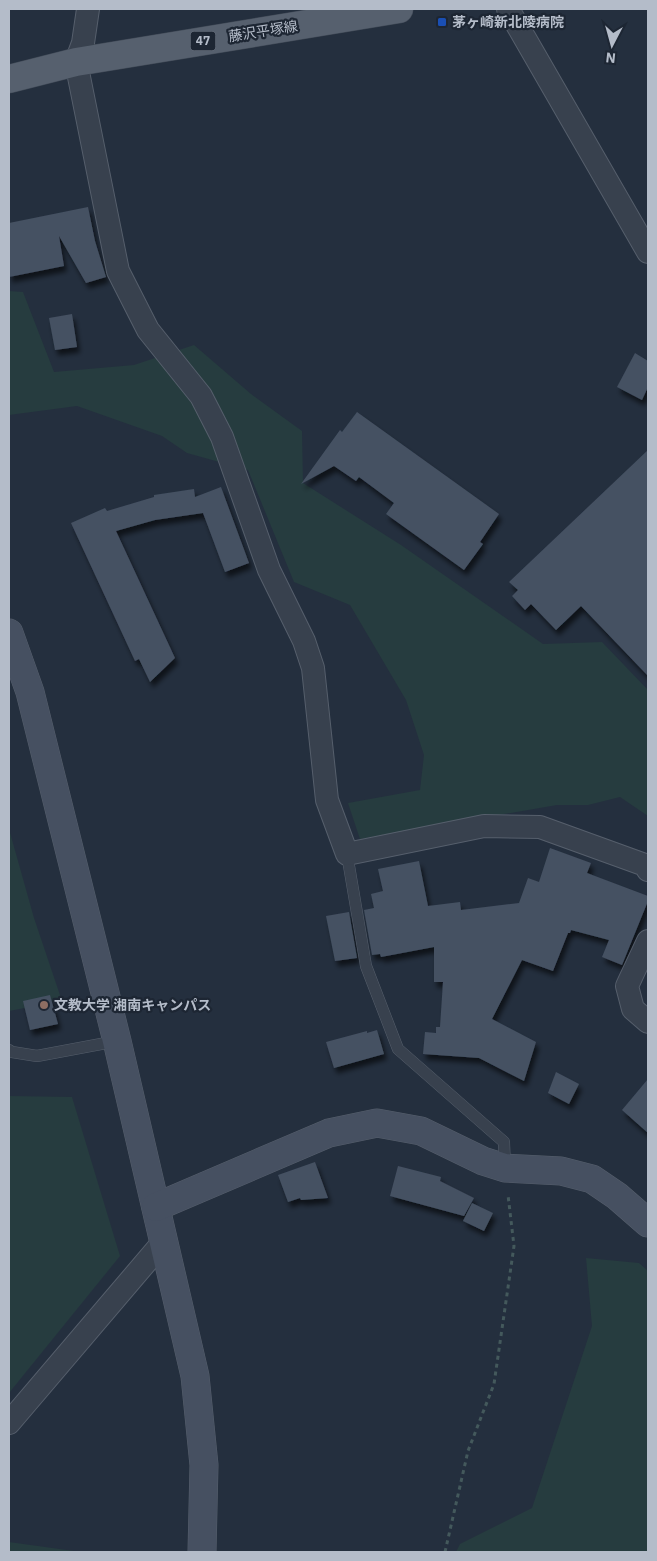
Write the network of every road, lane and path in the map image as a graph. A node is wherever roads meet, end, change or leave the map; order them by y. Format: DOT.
graph roads {
  1 [pos="88,9"];
  2 [pos="399,9"];
  3 [pos="508,9"];
  4 [pos="76,62"];
  5 [pos="9,79"];
  6 [pos="648,252"];
  7 [pos="9,633"];
  8 [pos="347,854"];
  9 [pos="648,870"];
  10 [pos="648,941"];
  11 [pos="648,1022"];
  12 [pos="117,1040"];
  13 [pos="9,1050"];
  14 [pos="504,1168"];
  15 [pos="156,1207"];
  16 [pos="648,1222"];
  17 [pos="164,1241"];
  18 [pos="9,1424"];
  19 [pos="202,1552"];
  20 [pos="445,1552"];
  1 -- 4 [label="street"];
  2 -- 4 [label="main road, 藤沢平塚線 / 47"];
  3 -- 6 [label="street"];
  4 -- 5 [label="main road, 藤沢平塚線 / 47"];
  4 -- 8 [label="street"];
  7 -- 12 [label="street"];
  8 -- 9 [label="street"];
  8 -- 14 [label="lane"];
  10 -- 11 [label="street"];
  12 -- 13 [label="lane"];
  12 -- 15 [label="street"];
  14 -- 15 [label="street"];
  14 -- 16 [label="street"];
  14 -- 20 [label="path"];
  15 -- 17 [label="street"];
  17 -- 18 [label="street"];
  17 -- 19 [label="street"];
}
